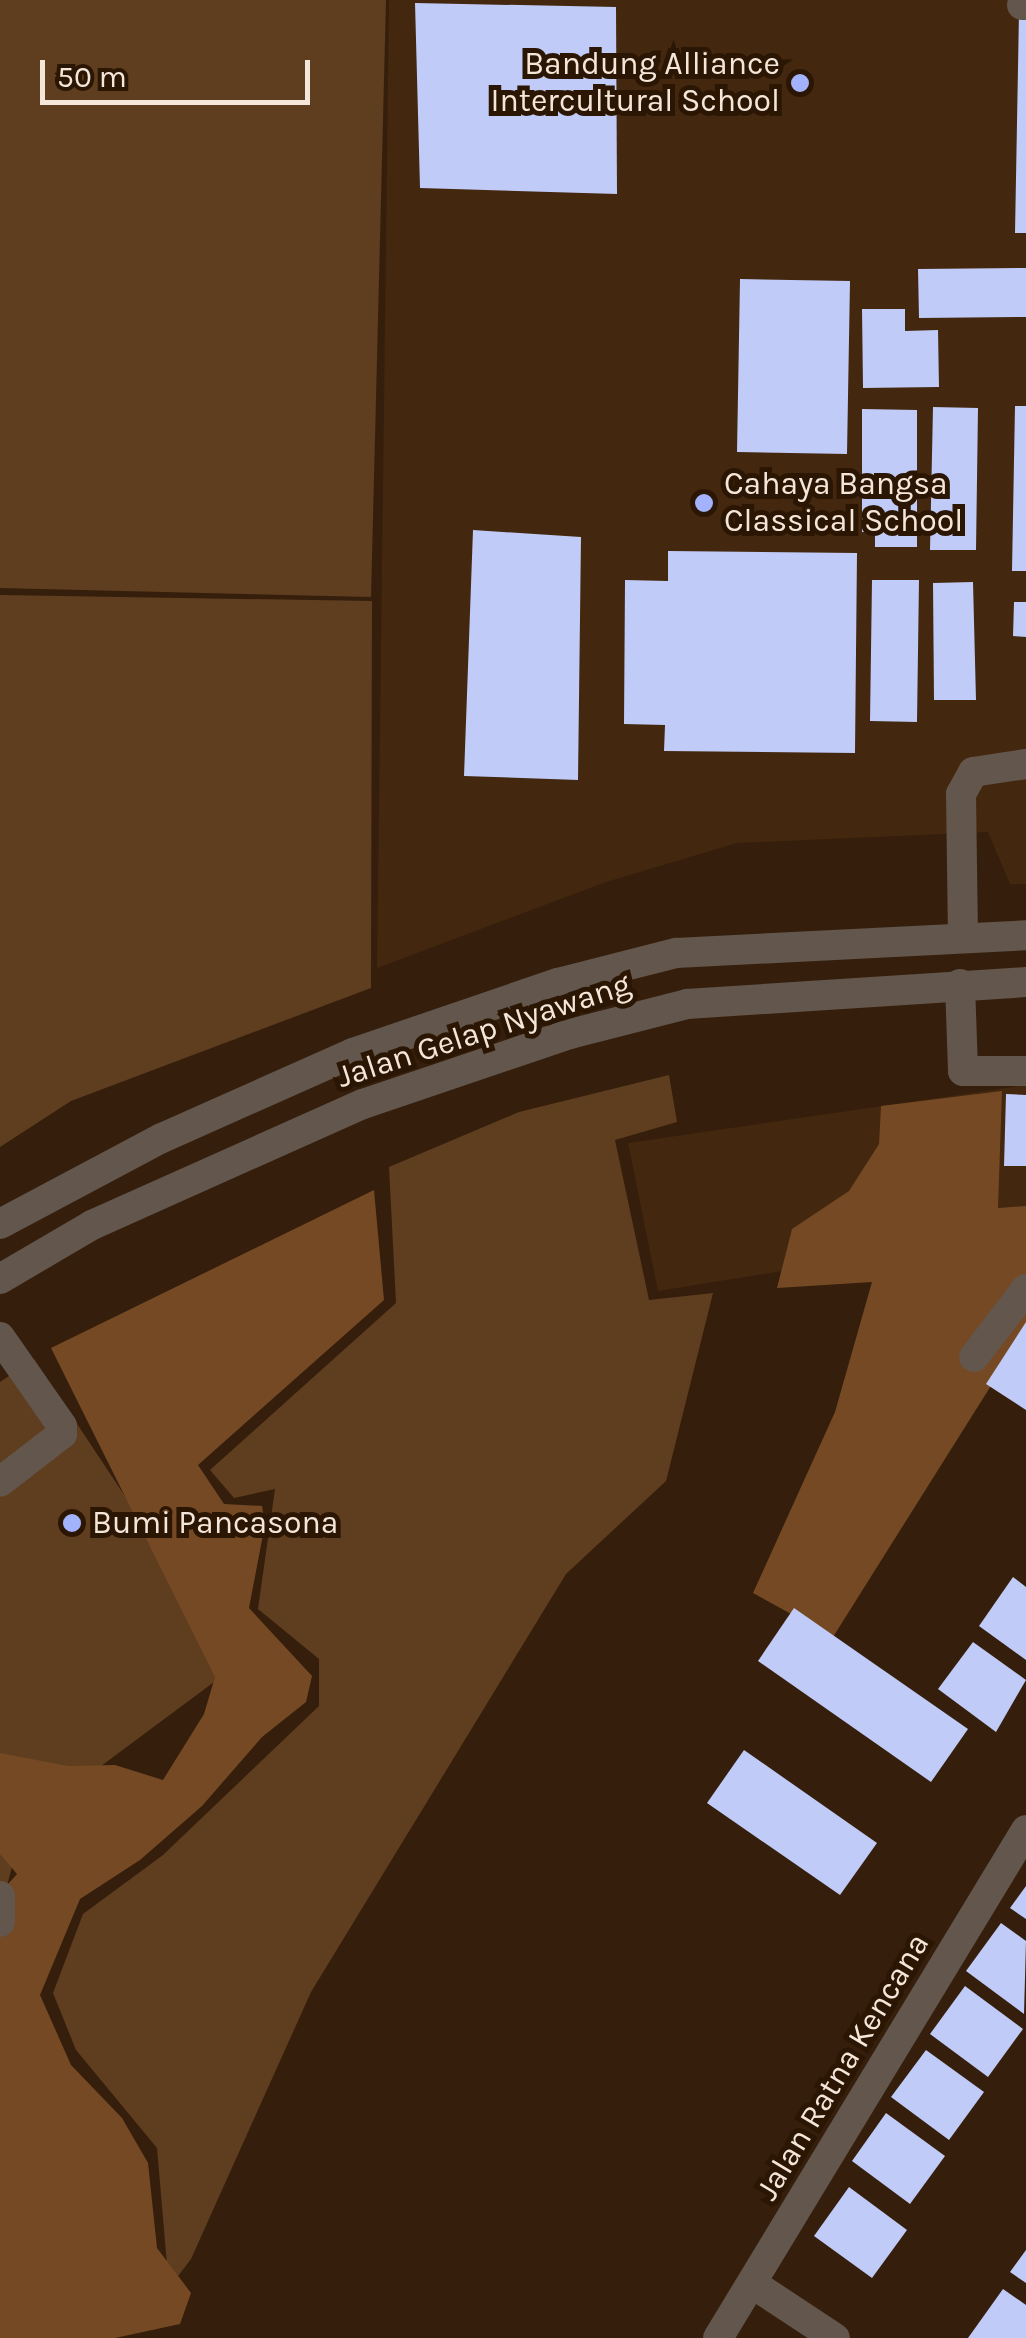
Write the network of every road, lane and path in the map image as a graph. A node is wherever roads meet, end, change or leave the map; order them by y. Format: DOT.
graph roads {
  1 [pos="1026,764"];
  2 [pos="1026,936"];
  3 [pos="963,937"];
  4 [pos="1026,982"];
  5 [pos="960,984"];
  6 [pos="1026,1071"];
  7 [pos="0,1224"];
  8 [pos="0,1279"];
  9 [pos="1026,1289"];
  10 [pos="0,1336"];
  11 [pos="974,1357"];
  12 [pos="0,1482"];
  13 [pos="1026,1830"];
  14 [pos="0,1896"];
  15 [pos="0,1922"];
  16 [pos="753,2284"];
  17 [pos="718,2338"];
  18 [pos="835,2338"];
  1 -- 3 [label="street"];
  2 -- 3 [label="street, Jalan Gelap Nyawang"];
  3 -- 7 [label="street, Jalan Gelap Nyawang"];
  4 -- 5 [label="street, Jalan Gelap Nyawang"];
  5 -- 6 [label="street"];
  5 -- 8 [label="street, Jalan Gelap Nyawang"];
  9 -- 11 [label="street"];
  10 -- 12 [label="street"];
  13 -- 16 [label="street, Jalan Ratna Kencana"];
  14 -- 15 [label="street"];
  16 -- 17 [label="street, Jalan Ratna Kencana"];
  16 -- 18 [label="street"];
}
